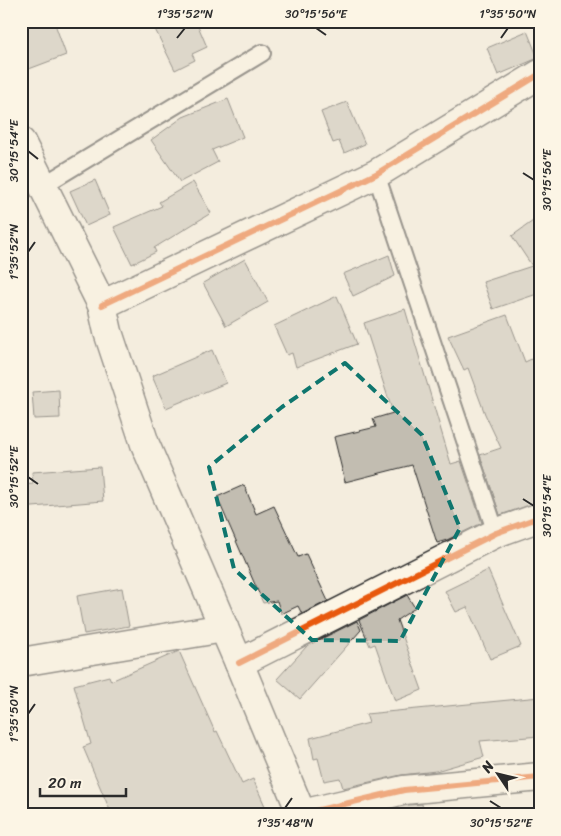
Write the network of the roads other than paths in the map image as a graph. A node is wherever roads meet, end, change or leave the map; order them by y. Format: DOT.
graph roads {
  1 [pos="262,53"];
  2 [pos="540,74"];
  3 [pos="21,142"];
  4 [pos="376,174"];
  5 [pos="42,186"];
  6 [pos="102,305"];
  7 [pos="540,517"];
  8 [pos="496,534"];
  9 [pos="224,628"];
  10 [pos="21,662"];
  11 [pos="240,663"];
  12 [pos="540,777"];
  13 [pos="302,814"];
  1 -- 5 [label="lane"];
  2 -- 4 [label="street"];
  3 -- 5 [label="street"];
  4 -- 6 [label="street"];
  4 -- 8 [label="lane"];
  5 -- 6 [label="street"];
  6 -- 9 [label="street"];
  7 -- 8 [label="street"];
  8 -- 11 [label="street"];
  9 -- 10 [label="street"];
  9 -- 11 [label="street"];
  11 -- 13 [label="street"];
  12 -- 13 [label="street"];
}
